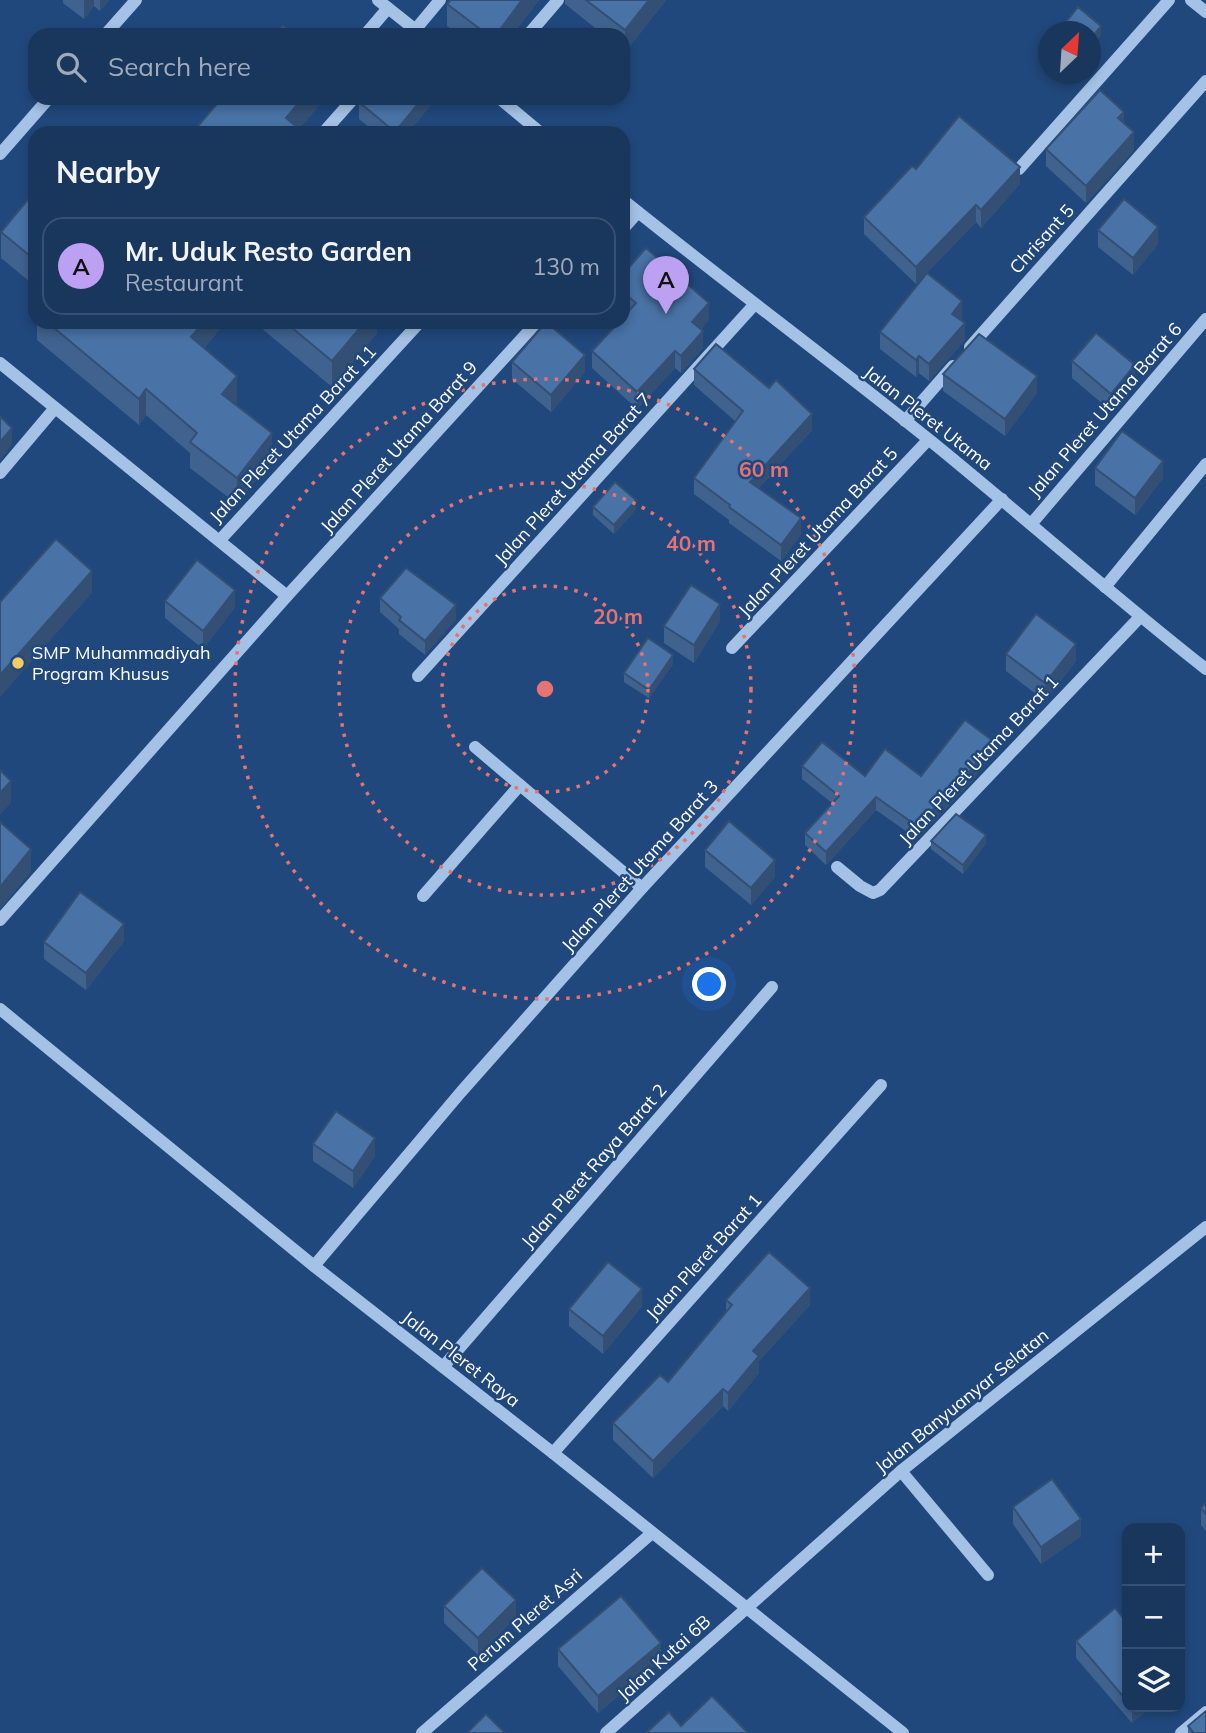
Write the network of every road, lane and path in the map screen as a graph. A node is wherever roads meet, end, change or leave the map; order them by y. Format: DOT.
graph roads {
  1 [pos="136,0"];
  2 [pos="440,0"];
  3 [pos="558,0"];
  4 [pos="1169,0"];
  5 [pos="1191,0"];
  6 [pos="383,4"];
  7 [pos="1206,12"];
  8 [pos="111,28"];
  9 [pos="369,28"];
  10 [pos="414,28"];
  11 [pos="422,28"];
  12 [pos="534,28"];
  13 [pos="1206,81"];
  14 [pos="43,105"];
  15 [pos="348,105"];
  16 [pos="507,105"];
  17 [pos="329,126"];
  18 [pos="533,126"];
  19 [pos="0,154"];
  20 [pos="1019,169"];
  21 [pos="630,206"];
  22 [pos="638,212"];
  23 [pos="630,221"];
  24 [pos="754,305"];
  25 [pos="1206,319"];
  26 [pos="414,329"];
  27 [pos="531,329"];
  28 [pos="0,363"];
  29 [pos="55,408"];
  30 [pos="905,421"];
  31 [pos="928,440"];
  32 [pos="1206,464"];
  33 [pos="0,473"];
  34 [pos="1002,499"];
  35 [pos="1032,523"];
  36 [pos="219,540"];
  37 [pos="1105,587"];
  38 [pos="287,596"];
  39 [pos="1140,617"];
  40 [pos="732,648"];
  41 [pos="1206,669"];
  42 [pos="418,676"];
  43 [pos="475,747"];
  44 [pos="520,785"];
  45 [pos="837,867"];
  46 [pos="642,888"];
  47 [pos="423,897"];
  48 [pos="0,920"];
  49 [pos="772,987"];
  50 [pos="0,1009"];
  51 [pos="881,1085"];
  52 [pos="1206,1227"];
  53 [pos="314,1266"];
  54 [pos="443,1367"];
  55 [pos="553,1453"];
  56 [pos="901,1471"];
  57 [pos="652,1533"];
  58 [pos="988,1575"];
  59 [pos="745,1608"];
  60 [pos="1206,1712"];
  61 [pos="422,1733"];
  62 [pos="606,1733"];
  63 [pos="903,1733"];
  64 [pos="1181,1733"];
  1 -- 8 [label="street"];
  2 -- 11 [label="street"];
  3 -- 12 [label="street"];
  4 -- 20 [label="street"];
  5 -- 7 [label="street"];
  6 -- 9 [label="street"];
  6 -- 10 [label="street"];
  13 -- 30 [label="street, Chrisant 5"];
  14 -- 19 [label="street"];
  15 -- 17 [label="street"];
  16 -- 18 [label="street"];
  21 -- 22 [label="street, Jalan Pleret Utama"];
  22 -- 23 [label="street"];
  22 -- 24 [label="street, Jalan Pleret Utama"];
  24 -- 30 [label="street, Jalan Pleret Utama"];
  24 -- 42 [label="street, Jalan Pleret Utama Barat 7"];
  25 -- 35 [label="street, Jalan Pleret Utama Barat 6"];
  26 -- 36 [label="street, Jalan Pleret Utama Barat 11"];
  27 -- 38 [label="street, Jalan Pleret Utama Barat 9"];
  28 -- 29 [label="street"];
  29 -- 33 [label="street"];
  29 -- 36 [label="street"];
  30 -- 31 [label="street, Jalan Pleret Utama"];
  31 -- 34 [label="street, Jalan Pleret Utama"];
  31 -- 40 [label="street, Jalan Pleret Utama Barat 5"];
  32 -- 37 [label="street"];
  34 -- 35 [label="street, Jalan Pleret Utama"];
  34 -- 46 [label="street, Jalan Pleret Utama Barat 3"];
  35 -- 37 [label="street, Jalan Pleret Utama"];
  36 -- 38 [label="street"];
  37 -- 39 [label="street, Jalan Pleret Utama"];
  38 -- 48 [label="street, Jalan Pleret Utama Barat 9"];
  39 -- 41 [label="street, Jalan Pleret Utama"];
  39 -- 45 [label="street, Jalan Pleret Utama Barat 1"];
  43 -- 44 [label="street"];
  44 -- 46 [label="street"];
  44 -- 47 [label="street"];
  46 -- 53 [label="street, Jalan Pleret Utama Barat 3"];
  49 -- 54 [label="street, Jalan Pleret Raya Barat 2"];
  50 -- 53 [label="street, Jalan Pleret Raya"];
  51 -- 55 [label="street, Jalan Pleret Barat 1"];
  52 -- 56 [label="street, Jalan Banyuanyar Selatan"];
  53 -- 54 [label="street, Jalan Pleret Raya"];
  54 -- 55 [label="street, Jalan Pleret Raya"];
  55 -- 57 [label="street, Jalan Pleret Raya"];
  56 -- 58 [label="street"];
  56 -- 59 [label="street, Jalan Banyuanyar Selatan"];
  57 -- 59 [label="street, Jalan Pleret Raya"];
  57 -- 61 [label="street, Perum Pleret Asri"];
  59 -- 62 [label="street, Jalan Kutai 6B"];
  59 -- 63 [label="street, Jalan Pleret Raya"];
  60 -- 64 [label="street"];
}
